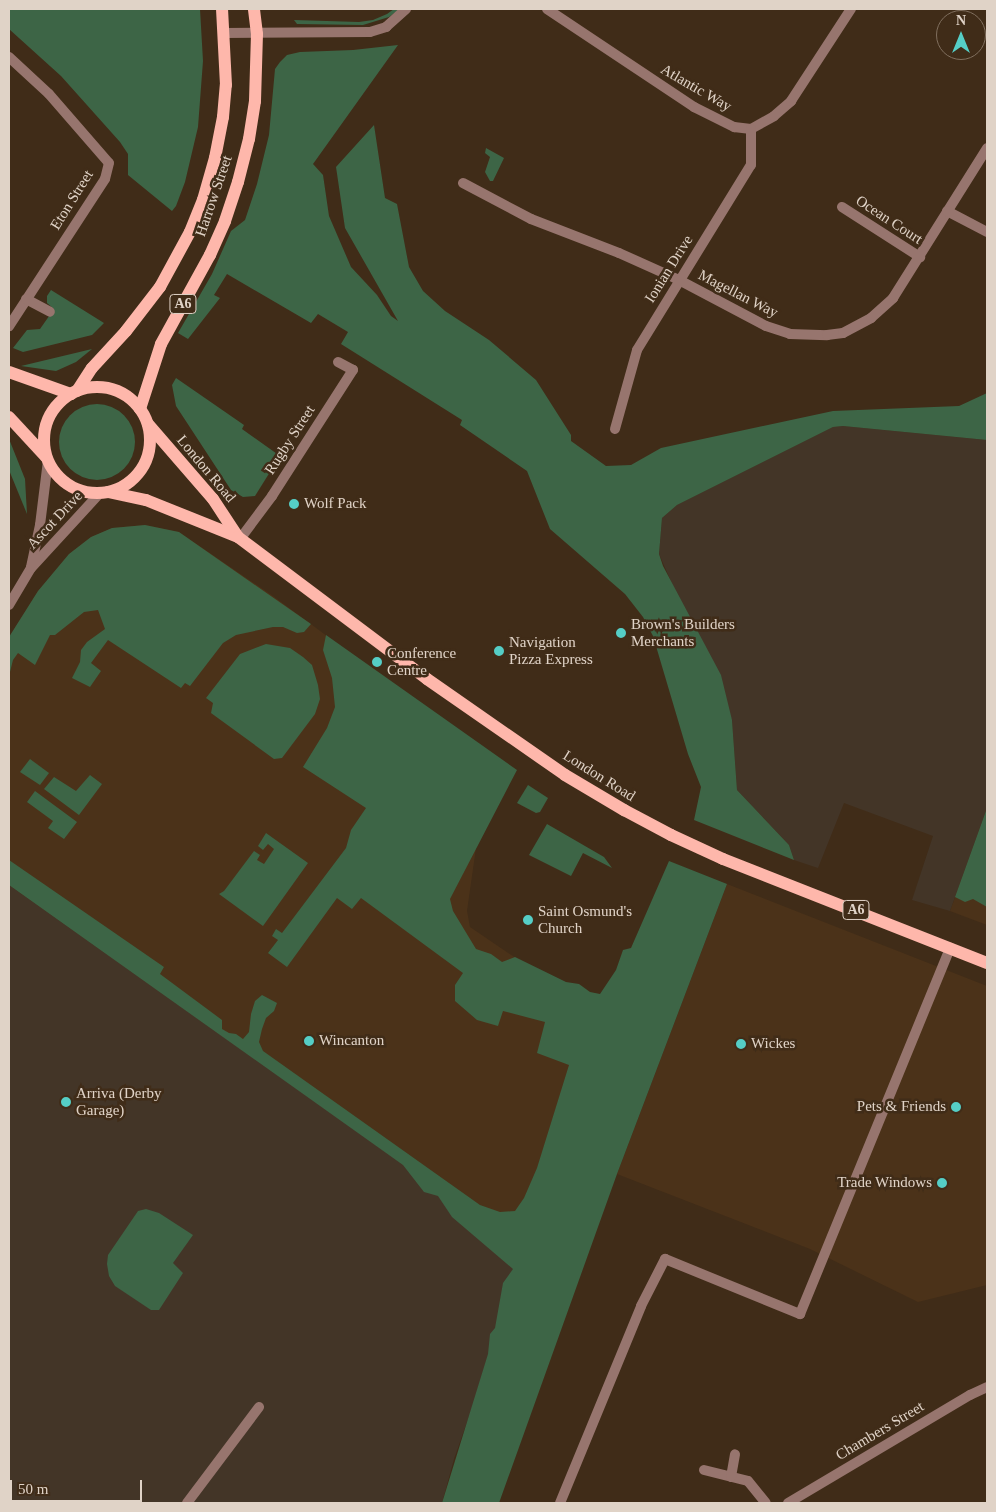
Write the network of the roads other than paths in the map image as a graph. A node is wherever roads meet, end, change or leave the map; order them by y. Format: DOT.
graph roads {
  1 [pos="222,9"];
  2 [pos="254,9"];
  3 [pos="406,9"];
  4 [pos="547,9"];
  5 [pos="851,9"];
  6 [pos="224,33"];
  7 [pos="257,34"];
  8 [pos="9,57"];
  9 [pos="752,129"];
  10 [pos="987,148"];
  11 [pos="463,184"];
  12 [pos="842,207"];
  13 [pos="947,212"];
  14 [pos="987,232"];
  15 [pos="920,258"];
  16 [pos="679,280"];
  17 [pos="26,299"];
  18 [pos="50,312"];
  19 [pos="9,326"];
  20 [pos="338,362"];
  21 [pos="9,372"];
  22 [pos="74,392"];
  23 [pos="140,409"];
  24 [pos="9,417"];
  25 [pos="148,424"];
  26 [pos="615,429"];
  27 [pos="47,459"];
  28 [pos="104,493"];
  29 [pos="239,538"];
  30 [pos="31,568"];
  31 [pos="9,605"];
  32 [pos="950,948"];
  33 [pos="987,963"];
  34 [pos="987,1386"];
  35 [pos="259,1407"];
  36 [pos="735,1454"];
  37 [pos="704,1470"];
  38 [pos="731,1476"];
  39 [pos="187,1503"];
  40 [pos="560,1503"];
  41 [pos="766,1503"];
  42 [pos="788,1503"];
  1 -- 6 [label="main road, A6"];
  2 -- 7 [label="main road, Harrow Street / A6"];
  3 -- 7 [label="street"];
  4 -- 9 [label="street, Atlantic Way"];
  5 -- 9 [label="street"];
  6 -- 7 [label="street"];
  6 -- 22 [label="main road, A6"];
  7 -- 23 [label="main road, Harrow Street / A6"];
  8 -- 17 [label="street, Eton Street"];
  9 -- 16 [label="street, Ionian Drive"];
  10 -- 13 [label="street, Magellan Way"];
  11 -- 16 [label="street, Magellan Way"];
  12 -- 15 [label="street, Ocean Court"];
  13 -- 14 [label="street"];
  13 -- 15 [label="street, Magellan Way"];
  15 -- 16 [label="street, Magellan Way"];
  16 -- 26 [label="street, Ionian Drive"];
  17 -- 18 [label="street"];
  17 -- 19 [label="street, Eton Street"];
  20 -- 29 [label="street, Rugby Street"];
  21 -- 22 [label="main road"];
  22 -- 23 [label="main road"];
  22 -- 27 [label="main road"];
  23 -- 25 [label="main road"];
  24 -- 27 [label="main road"];
  25 -- 28 [label="main road"];
  25 -- 29 [label="main road, London Road / A6"];
  27 -- 28 [label="main road"];
  27 -- 30 [label="street, Ascot Drive"];
  28 -- 29 [label="main road, London Road / A6"];
  28 -- 30 [label="street, Ascot Drive"];
  29 -- 32 [label="main road, London Road / A6"];
  30 -- 31 [label="street, Ascot Drive"];
  32 -- 33 [label="main road, London Road / A6"];
  32 -- 40 [label="street"];
  34 -- 42 [label="street, Chambers Street"];
  35 -- 39 [label="street"];
  36 -- 38 [label="street"];
  37 -- 38 [label="street"];
  38 -- 41 [label="street"];
}
